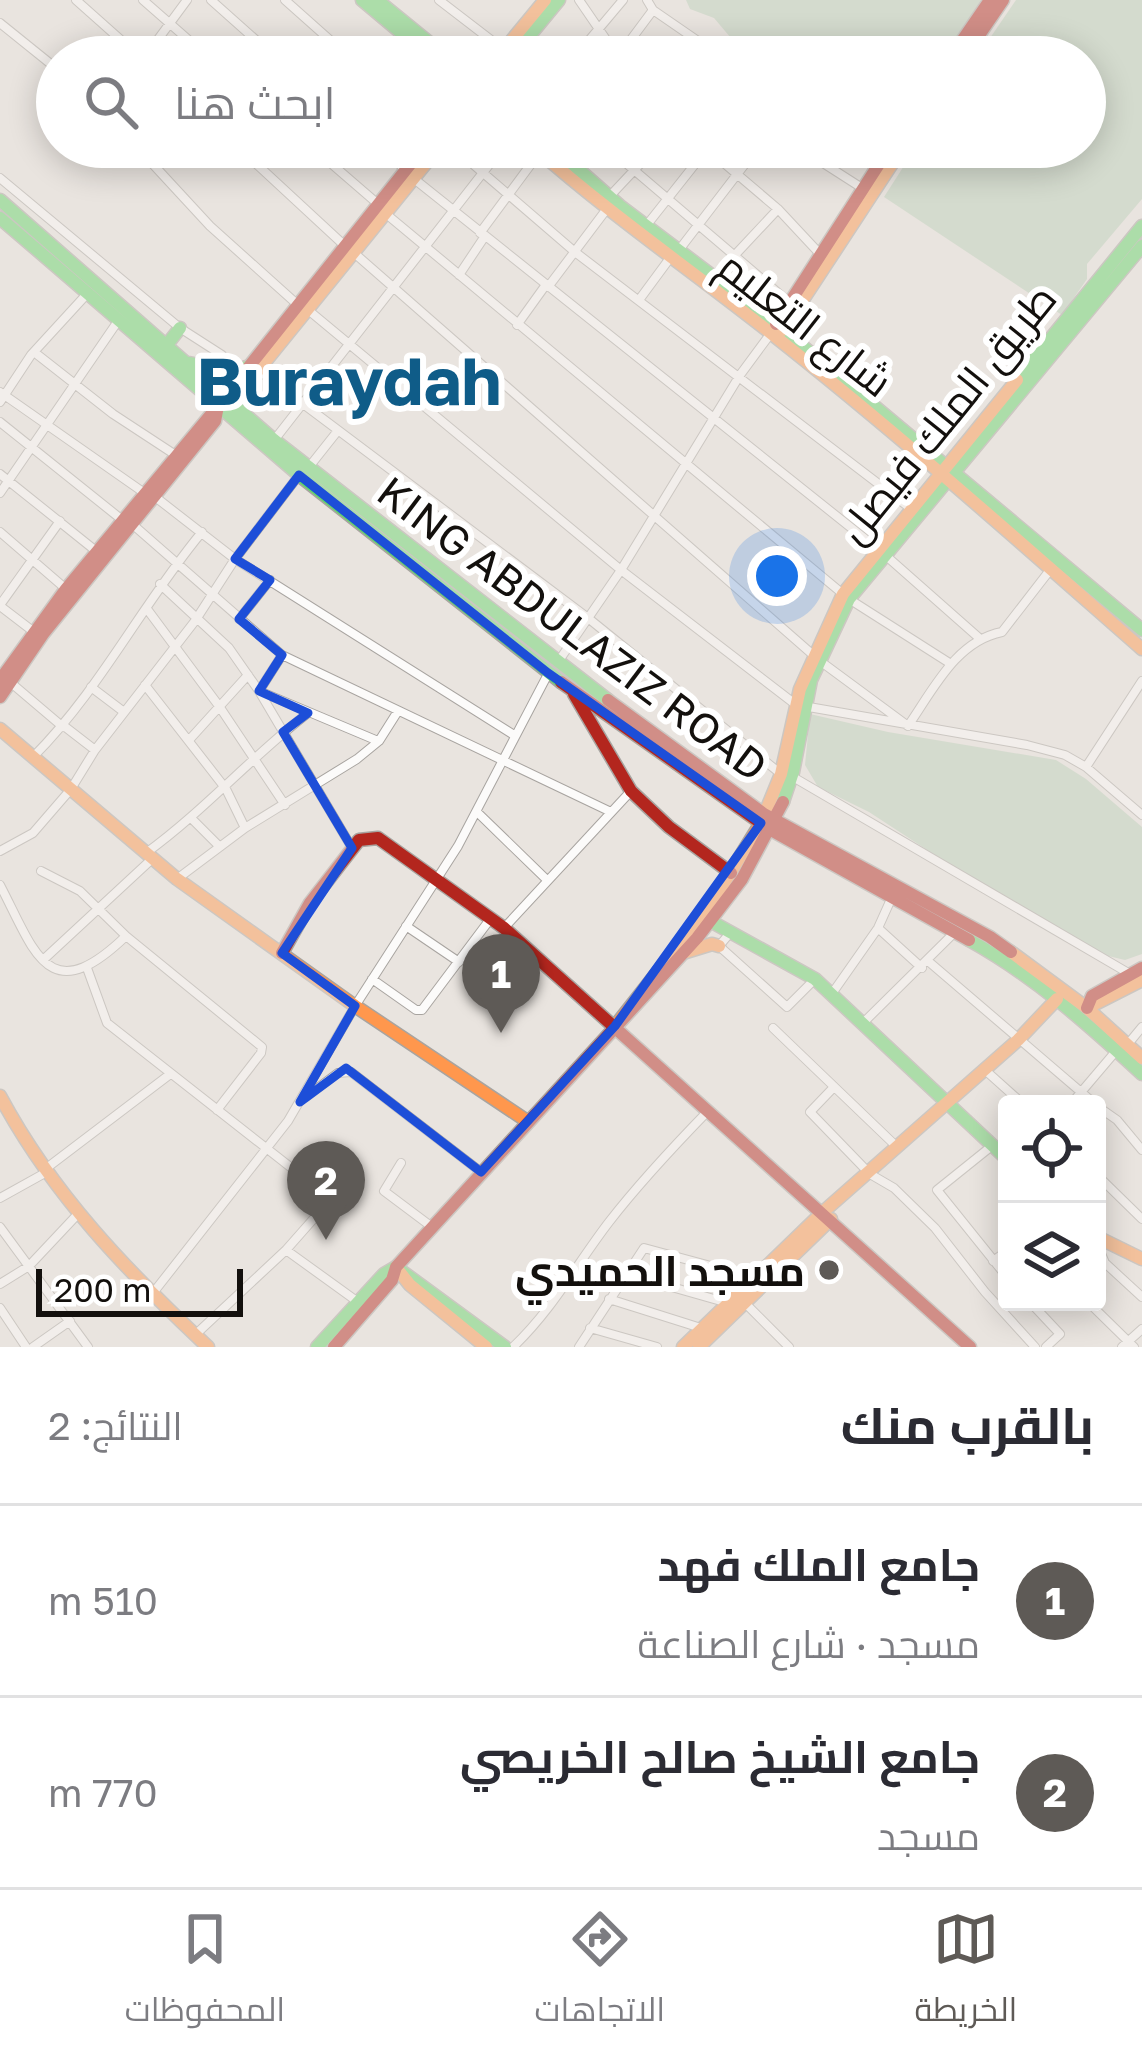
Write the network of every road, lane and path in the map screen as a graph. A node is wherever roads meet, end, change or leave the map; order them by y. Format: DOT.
graph roads {
  1 [pos="76,0"];
  2 [pos="142,0"];
  3 [pos="188,0"];
  4 [pos="211,0"];
  5 [pos="285,0"];
  6 [pos="362,0"];
  7 [pos="377,0"];
  8 [pos="439,0"];
  9 [pos="544,0"];
  10 [pos="559,0"];
  11 [pos="579,0"];
  12 [pos="623,0"];
  13 [pos="647,0"];
  14 [pos="990,0"];
  15 [pos="1003,0"];
  16 [pos="653,10"];
  17 [pos="0,23"];
  18 [pos="170,24"];
  19 [pos="597,28"];
  20 [pos="118,36"];
  21 [pos="160,36"];
  22 [pos="184,36"];
  23 [pos="251,36"];
  24 [pos="325,36"];
  25 [pos="405,36"];
  26 [pos="421,36"];
  27 [pos="482,36"];
  28 [pos="518,36"];
  29 [pos="524,36"];
  30 [pos="591,36"];
  31 [pos="603,36"];
  32 [pos="634,36"];
  33 [pos="691,36"];
  34 [pos="965,36"];
  35 [pos="978,36"];
  36 [pos="36,52"];
  37 [pos="156,168"];
  38 [pos="261,168"];
  39 [pos="335,168"];
  40 [pos="402,168"];
  41 [pos="412,168"];
  42 [pos="416,168"];
  43 [pos="479,168"];
  44 [pos="486,168"];
  45 [pos="527,168"];
  46 [pos="566,168"];
  47 [pos="631,168"];
  48 [pos="637,168"];
  49 [pos="692,168"];
  50 [pos="728,168"];
  51 [pos="740,168"];
  52 [pos="831,168"];
  53 [pos="876,168"];
  54 [pos="888,168"];
  55 [pos="483,171"];
  56 [pos="634,171"];
  57 [pos="409,174"];
  58 [pos="735,174"];
  59 [pos="0,178"];
  60 [pos="862,188"];
  61 [pos="509,192"];
  62 [pos="23,198"];
  63 [pos="0,200"];
  64 [pos="669,200"];
  65 [pos="607,203"];
  66 [pos="381,209"];
  67 [pos="451,209"];
  68 [pos="778,209"];
  69 [pos="6,214"];
  70 [pos="699,225"];
  71 [pos="646,226"];
  72 [pos="1142,226"];
  73 [pos="483,234"];
  74 [pos="1142,246"];
  75 [pos="424,247"];
  76 [pos="349,249"];
  77 [pos="575,251"];
  78 [pos="820,254"];
  79 [pos="674,255"];
  80 [pos="734,256"];
  81 [pos="458,275"];
  82 [pos="718,281"];
  83 [pos="392,286"];
  84 [pos="546,286"];
  85 [pos="86,295"];
  86 [pos="640,300"];
  87 [pos="790,303"];
  88 [pos="302,307"];
  89 [pos="118,321"];
  90 [pos="518,325"];
  91 [pos="180,328"];
  92 [pos="776,329"];
  93 [pos="166,346"];
  94 [pos="349,347"];
  95 [pos="34,352"];
  96 [pos="222,356"];
  97 [pos="182,361"];
  98 [pos="254,368"];
  99 [pos="740,375"];
  100 [pos="75,385"];
  101 [pos="2,396"];
  102 [pos="223,403"];
  103 [pos="305,405"];
  104 [pos="712,420"];
  105 [pos="0,422"];
  106 [pos="49,424"];
  107 [pos="336,433"];
  108 [pos="274,440"];
  109 [pos="32,447"];
  110 [pos="174,454"];
  111 [pos="684,464"];
  112 [pos="303,471"];
  113 [pos="947,472"];
  114 [pos="0,473"];
  115 [pos="10,480"];
  116 [pos="0,493"];
  117 [pos="149,494"];
  118 [pos="910,508"];
  119 [pos="653,517"];
  120 [pos="60,521"];
  121 [pos="126,521"];
  122 [pos="0,532"];
  123 [pos="202,532"];
  124 [pos="96,551"];
  125 [pos="880,552"];
  126 [pos="32,559"];
  127 [pos="235,559"];
  128 [pos="175,565"];
  129 [pos="621,570"];
  130 [pos="1050,570"];
  131 [pos="270,580"];
  132 [pos="160,584"];
  133 [pos="65,589"];
  134 [pos="846,596"];
  135 [pos="212,598"];
  136 [pos="0,606"];
  137 [pos="147,609"];
  138 [pos="588,618"];
  139 [pos="238,619"];
  140 [pos="196,621"];
  141 [pos="1142,630"];
  142 [pos="34,632"];
  143 [pos="978,637"];
  144 [pos="172,646"];
  145 [pos="1142,649"];
  146 [pos="282,655"];
  147 [pos="817,658"];
  148 [pos="951,664"];
  149 [pos="553,668"];
  150 [pos="248,675"];
  151 [pos="3,679"];
  152 [pos="1142,681"];
  153 [pos="145,685"];
  154 [pos="91,687"];
  155 [pos="259,691"];
  156 [pos="573,691"];
  157 [pos="0,698"];
  158 [pos="799,705"];
  159 [pos="219,706"];
  160 [pos="398,711"];
  161 [pos="124,712"];
  162 [pos="308,713"];
  163 [pos="908,726"];
  164 [pos="63,727"];
  165 [pos="0,729"];
  166 [pos="283,732"];
  167 [pos="514,735"];
  168 [pos="190,739"];
  169 [pos="380,741"];
  170 [pos="95,749"];
  171 [pos="33,757"];
  172 [pos="502,758"];
  173 [pos="253,759"];
  174 [pos="1086,767"];
  175 [pos="787,775"];
  176 [pos="313,785"];
  177 [pos="71,788"];
  178 [pos="226,789"];
  179 [pos="631,791"];
  180 [pos="285,805"];
  181 [pos="477,812"];
  182 [pos="611,812"];
  183 [pos="1142,815"];
  184 [pos="192,819"];
  185 [pos="768,822"];
  186 [pos="245,828"];
  187 [pos="220,847"];
  188 [pos="352,848"];
  189 [pos="0,851"];
  190 [pos="149,855"];
  191 [pos="41,872"];
  192 [pos="731,873"];
  193 [pos="178,879"];
  194 [pos="437,879"];
  195 [pos="547,880"];
  196 [pos="0,886"];
  197 [pos="892,897"];
  198 [pos="98,911"];
  199 [pos="491,918"];
  200 [pos="712,922"];
  201 [pos="406,926"];
  202 [pos="504,928"];
  203 [pos="878,928"];
  204 [pos="956,931"];
  205 [pos="730,933"];
  206 [pos="125,936"];
  207 [pos="719,946"];
  208 [pos="686,952"];
  209 [pos="282,953"];
  210 [pos="43,960"];
  211 [pos="460,962"];
  212 [pos="925,964"];
  213 [pos="87,968"];
  214 [pos="1138,974"];
  215 [pos="372,979"];
  216 [pos="815,979"];
  217 [pos="831,995"];
  218 [pos="1057,999"];
  219 [pos="355,1006"];
  220 [pos="1087,1008"];
  221 [pos="861,1025"];
  222 [pos="616,1026"];
  223 [pos="1142,1027"];
  224 [pos="772,1028"];
  225 [pos="1018,1040"];
  226 [pos="1122,1047"];
  227 [pos="1142,1058"];
  228 [pos="984,1069"];
  229 [pos="169,1075"];
  230 [pos="1142,1075"];
  231 [pos="834,1088"];
  232 [pos="1080,1094"];
  233 [pos="1013,1095"];
  234 [pos="0,1096"];
  235 [pos="945,1101"];
  236 [pos="299,1102"];
  237 [pos="217,1110"];
  238 [pos="709,1110"];
  239 [pos="1106,1112"];
  240 [pos="527,1121"];
  241 [pos="993,1145"];
  242 [pos="896,1146"];
  243 [pos="268,1147"];
  244 [pos="998,1150"];
  245 [pos="1142,1150"];
  246 [pos="401,1163"];
  247 [pos="44,1172"];
  248 [pos="482,1172"];
  249 [pos="870,1174"];
  250 [pos="1106,1183"];
  251 [pos="0,1198"];
  252 [pos="827,1215"];
  253 [pos="76,1216"];
  254 [pos="1142,1219"];
  255 [pos="0,1227"];
  256 [pos="432,1227"];
  257 [pos="1106,1244"];
  258 [pos="286,1250"];
  259 [pos="998,1258"];
  260 [pos="1142,1259"];
  261 [pos="993,1262"];
  262 [pos="1106,1263"];
  263 [pos="28,1266"];
  264 [pos="998,1267"];
  265 [pos="396,1268"];
  266 [pos="626,1274"];
  267 [pos="757,1278"];
  268 [pos="0,1284"];
  269 [pos="153,1293"];
  270 [pos="1142,1297"];
  271 [pos="609,1299"];
  272 [pos="358,1302"];
  273 [pos="745,1303"];
  274 [pos="730,1304"];
  275 [pos="0,1308"];
  276 [pos="1038,1311"];
  277 [pos="1096,1311"];
  278 [pos="70,1322"];
  279 [pos="590,1328"];
  280 [pos="704,1329"];
  281 [pos="1142,1329"];
  282 [pos="201,1342"];
  283 [pos="1128,1345"];
  284 [pos="29,1347"];
  285 [pos="88,1347"];
  286 [pos="317,1347"];
  287 [pos="334,1347"];
  288 [pos="486,1347"];
  289 [pos="509,1347"];
  290 [pos="579,1347"];
  291 [pos="657,1347"];
  292 [pos="683,1347"];
  293 [pos="699,1347"];
  294 [pos="789,1347"];
  295 [pos="970,1347"];
  296 [pos="1035,1347"];
  297 [pos="1048,1347"];
  1 -- 20 [label="street"];
  2 -- 18 [label="street"];
  3 -- 18 [label="street"];
  4 -- 23 [label="street"];
  5 -- 24 [label="street"];
  6 -- 25 [label="main road"];
  7 -- 26 [label="main road"];
  8 -- 27 [label="street"];
  9 -- 28 [label="main road"];
  10 -- 29 [label="main road"];
  11 -- 19 [label="street"];
  12 -- 19 [label="street"];
  13 -- 16 [label="street"];
  14 -- 34 [label="main road"];
  15 -- 35 [label="main road"];
  16 -- 32 [label="street"];
  16 -- 33 [label="street"];
  17 -- 36 [label="street"];
  18 -- 21 [label="street"];
  18 -- 22 [label="street"];
  19 -- 30 [label="street"];
  19 -- 31 [label="street"];
  37 -- 88 [label="street"];
  38 -- 76 [label="street"];
  39 -- 66 [label="street"];
  40 -- 57 [label="street"];
  41 -- 57 [label="main road"];
  42 -- 57 [label="main road"];
  43 -- 55 [label="street"];
  44 -- 55 [label="street"];
  45 -- 61 [label="street"];
  46 -- 65 [label="main road, شارع التعليم"];
  47 -- 56 [label="street"];
  48 -- 56 [label="street"];
  49 -- 64 [label="street"];
  50 -- 58 [label="street"];
  51 -- 58 [label="street"];
  52 -- 60 [label="street"];
  53 -- 60 [label="main road"];
  54 -- 92 [label="main road"];
  55 -- 61 [label="street"];
  55 -- 67 [label="street"];
  56 -- 64 [label="street"];
  56 -- 65 [label="street"];
  57 -- 66 [label="main road"];
  57 -- 67 [label="street"];
  58 -- 68 [label="street"];
  58 -- 70 [label="street"];
  59 -- 62 [label="street"];
  60 -- 78 [label="main road"];
  61 -- 73 [label="street"];
  61 -- 77 [label="street"];
  62 -- 69 [label="street"];
  62 -- 91 [label="street"];
  63 -- 69 [label="main road, KING ABDULAZIZ ROAD"];
  64 -- 70 [label="street"];
  64 -- 71 [label="street"];
  65 -- 71 [label="main road, شارع التعليم"];
  65 -- 77 [label="street"];
  65 -- 79 [label="main road, شارع التعليم"];
  66 -- 75 [label="street"];
  66 -- 76 [label="main road"];
  67 -- 73 [label="street"];
  67 -- 75 [label="street"];
  68 -- 78 [label="street"];
  68 -- 80 [label="street"];
  69 -- 85 [label="main road, KING ABDULAZIZ ROAD"];
  69 -- 93 [label="main road, KING ABDULAZIZ ROAD"];
  70 -- 79 [label="street"];
  70 -- 80 [label="street"];
  71 -- 79 [label="main road, شارع التعليم"];
  72 -- 113 [label="main road, طريق الملك فيصل"];
  73 -- 81 [label="street"];
  73 -- 84 [label="street"];
  74 -- 113 [label="main road, طريق الملك فيصل"];
  75 -- 81 [label="street"];
  75 -- 83 [label="street"];
  76 -- 83 [label="street"];
  76 -- 88 [label="main road"];
  77 -- 84 [label="street"];
  77 -- 86 [label="street"];
  78 -- 87 [label="main road"];
  79 -- 82 [label="main road, شارع التعليم"];
  79 -- 86 [label="street"];
  79 -- 92 [label="main road, شارع التعليم"];
  80 -- 82 [label="street"];
  80 -- 87 [label="street"];
  81 -- 90 [label="street"];
  82 -- 92 [label="main road, شارع التعليم"];
  83 -- 94 [label="street"];
  83 -- 119 [label="street"];
  84 -- 90 [label="street"];
  84 -- 104 [label="street"];
  85 -- 89 [label="main road, KING ABDULAZIZ ROAD"];
  85 -- 95 [label="street"];
  86 -- 99 [label="street"];
  87 -- 92 [label="main road"];
  88 -- 94 [label="street"];
  88 -- 98 [label="main road"];
  89 -- 100 [label="street"];
  89 -- 102 [label="main road, KING ABDULAZIZ ROAD"];
  90 -- 111 [label="street"];
  91 -- 93 [label="main road"];
  91 -- 96 [label="street"];
  92 -- 99 [label="street"];
  92 -- 113 [label="main road, شارع التعليم"];
  93 -- 97 [label="main road, KING ABDULAZIZ ROAD"];
  94 -- 103 [label="street"];
  94 -- 129 [label="street"];
  95 -- 100 [label="street"];
  95 -- 101 [label="street"];
  97 -- 98 [label="main road"];
  97 -- 102 [label="main road, KING ABDULAZIZ ROAD"];
  98 -- 102 [label="main road"];
  98 -- 103 [label="street"];
  99 -- 104 [label="street"];
  99 -- 118 [label="street"];
  100 -- 106 [label="street"];
  100 -- 110 [label="street"];
  101 -- 106 [label="street"];
  102 -- 108 [label="main road, KING ABDULAZIZ ROAD"];
  102 -- 110 [label="main road"];
  102 -- 112 [label="main road, KING ABDULAZIZ ROAD"];
  102 -- 117 [label="main road"];
  103 -- 107 [label="street"];
  103 -- 108 [label="street"];
  104 -- 111 [label="street"];
  104 -- 125 [label="street"];
  105 -- 109 [label="street"];
  106 -- 109 [label="street"];
  106 -- 117 [label="street"];
  107 -- 112 [label="street"];
  107 -- 138 [label="street"];
  108 -- 112 [label="main road, KING ABDULAZIZ ROAD"];
  109 -- 115 [label="street"];
  109 -- 121 [label="street"];
  110 -- 117 [label="main road"];
  111 -- 119 [label="street"];
  111 -- 134 [label="street"];
  112 -- 127 [label="street"];
  112 -- 149 [label="main road, KING ABDULAZIZ ROAD"];
  113 -- 118 [label="main road, طريق الملك فيصل"];
  113 -- 125 [label="main road, طريق الملك فيصل"];
  113 -- 130 [label="main road, شارع التعليم"];
  113 -- 141 [label="main road, شارع التعليم"];
  114 -- 115 [label="street"];
  115 -- 116 [label="street"];
  115 -- 120 [label="street"];
  117 -- 121 [label="main road"];
  117 -- 123 [label="street"];
  118 -- 125 [label="main road, طريق الملك فيصل"];
  119 -- 129 [label="street"];
  119 -- 147 [label="street"];
  120 -- 124 [label="street"];
  120 -- 126 [label="street"];
  121 -- 124 [label="main road"];
  121 -- 128 [label="street"];
  121 -- 151 [label="main road"];
  122 -- 126 [label="street"];
  123 -- 127 [label="street"];
  123 -- 128 [label="street"];
  124 -- 133 [label="main road"];
  125 -- 134 [label="main road, طريق الملك فيصل"];
  125 -- 143 [label="street"];
  126 -- 133 [label="street"];
  126 -- 136 [label="street"];
  127 -- 131 [label="street"];
  127 -- 135 [label="street"];
  128 -- 132 [label="street"];
  128 -- 135 [label="street"];
  129 -- 138 [label="street"];
  129 -- 158 [label="street"];
  130 -- 143 [label="street"];
  130 -- 145 [label="main road, شارع التعليم"];
  131 -- 139 [label="street"];
  131 -- 167 [label="street"];
  132 -- 137 [label="street"];
  132 -- 140 [label="street"];
  133 -- 142 [label="main road"];
  134 -- 147 [label="main road, طريق الملك فيصل"];
  134 -- 148 [label="street"];
  135 -- 139 [label="street"];
  135 -- 140 [label="street"];
  136 -- 142 [label="street"];
  137 -- 144 [label="street"];
  137 -- 154 [label="street"];
  138 -- 149 [label="street"];
  138 -- 175 [label="street"];
  139 -- 146 [label="street"];
  140 -- 144 [label="street"];
  140 -- 150 [label="street"];
  142 -- 151 [label="main road"];
  143 -- 148 [label="street"];
  144 -- 153 [label="street"];
  144 -- 159 [label="street"];
  146 -- 155 [label="street"];
  146 -- 160 [label="street"];
  147 -- 158 [label="main road, طريق الملك فيصل"];
  147 -- 163 [label="street"];
  148 -- 163 [label="street"];
  149 -- 156 [label="main road, KING ABDULAZIZ ROAD"];
  149 -- 167 [label="street"];
  149 -- 185 [label="main road, KING ABDULAZIZ ROAD"];
  150 -- 155 [label="street"];
  150 -- 159 [label="street"];
  151 -- 157 [label="main road"];
  151 -- 164 [label="street"];
  152 -- 174 [label="street"];
  153 -- 161 [label="street"];
  153 -- 168 [label="street"];
  154 -- 161 [label="street"];
  154 -- 164 [label="street"];
  155 -- 162 [label="street"];
  155 -- 166 [label="street"];
  156 -- 179 [label="main road"];
  156 -- 185 [label="main road, KING ABDULAZIZ ROAD"];
  158 -- 163 [label="street"];
  158 -- 175 [label="main road, طريق الملك فيصل"];
  159 -- 168 [label="street"];
  159 -- 173 [label="street"];
  160 -- 169 [label="street"];
  160 -- 172 [label="street"];
  161 -- 170 [label="street"];
  162 -- 166 [label="street"];
  162 -- 169 [label="street"];
  163 -- 174 [label="street"];
  164 -- 170 [label="street"];
  164 -- 171 [label="street"];
  165 -- 171 [label="main road"];
  166 -- 173 [label="street"];
  166 -- 176 [label="street"];
  167 -- 172 [label="street"];
  168 -- 178 [label="street"];
  169 -- 176 [label="street"];
  170 -- 177 [label="street"];
  171 -- 177 [label="main road"];
  172 -- 181 [label="street"];
  172 -- 182 [label="street"];
  173 -- 178 [label="street"];
  173 -- 180 [label="street"];
  174 -- 183 [label="street"];
  175 -- 185 [label="main road, طريق الملك فيصل"];
  175 -- 214 [label="street"];
  176 -- 180 [label="street"];
  176 -- 188 [label="street"];
  177 -- 189 [label="street"];
  177 -- 190 [label="main road"];
  178 -- 184 [label="street"];
  178 -- 186 [label="street"];
  179 -- 182 [label="street"];
  179 -- 192 [label="main road"];
  180 -- 186 [label="street"];
  181 -- 194 [label="street"];
  181 -- 195 [label="street"];
  182 -- 195 [label="street"];
  184 -- 187 [label="street"];
  184 -- 190 [label="street"];
  185 -- 192 [label="main road, طريق الملك فيصل"];
  185 -- 197 [label="main road, KING ABDULAZIZ ROAD"];
  185 -- 200 [label="main road, طريق الملك فيصل"];
  185 -- 220 [label="main road, KING ABDULAZIZ ROAD"];
  186 -- 187 [label="street"];
  187 -- 193 [label="street"];
  188 -- 194 [label="main road"];
  188 -- 209 [label="main road"];
  190 -- 193 [label="main road"];
  190 -- 198 [label="street"];
  191 -- 198 [label="street"];
  192 -- 222 [label="main road, طريق الملك فيصل"];
  193 -- 209 [label="main road"];
  194 -- 199 [label="main road"];
  194 -- 201 [label="street"];
  195 -- 202 [label="street"];
  196 -- 210 [label="street"];
  197 -- 203 [label="street"];
  197 -- 204 [label="main road, KING ABDULAZIZ ROAD"];
  198 -- 206 [label="street"];
  198 -- 210 [label="street"];
  199 -- 202 [label="main road"];
  199 -- 211 [label="street"];
  200 -- 205 [label="main road"];
  200 -- 208 [label="main road, طريق الملك فيصل"];
  201 -- 211 [label="street"];
  201 -- 215 [label="street"];
  202 -- 222 [label="main road"];
  203 -- 212 [label="street"];
  203 -- 217 [label="street"];
  204 -- 212 [label="street"];
  204 -- 218 [label="main road, KING ABDULAZIZ ROAD"];
  205 -- 207 [label="street"];
  205 -- 216 [label="main road"];
  206 -- 213 [label="street"];
  206 -- 237 [label="street"];
  207 -- 208 [label="main road"];
  207 -- 216 [label="street"];
  208 -- 222 [label="main road, طريق الملك فيصل"];
  209 -- 219 [label="main road"];
  210 -- 213 [label="street"];
  211 -- 215 [label="street"];
  212 -- 221 [label="street"];
  212 -- 225 [label="street"];
  213 -- 229 [label="street"];
  214 -- 220 [label="main road"];
  215 -- 219 [label="street"];
  216 -- 217 [label="main road"];
  217 -- 221 [label="main road"];
  218 -- 225 [label="main road"];
  218 -- 226 [label="main road, KING ABDULAZIZ ROAD"];
  219 -- 236 [label="street"];
  219 -- 240 [label="main road"];
  220 -- 226 [label="main road, KING ABDULAZIZ ROAD"];
  221 -- 235 [label="main road"];
  222 -- 238 [label="main road"];
  222 -- 240 [label="main road, طريق الملك فيصل"];
  223 -- 226 [label="street"];
  224 -- 231 [label="street"];
  225 -- 228 [label="main road"];
  225 -- 232 [label="street"];
  226 -- 227 [label="main road, KING ABDULAZIZ ROAD"];
  226 -- 230 [label="main road, KING ABDULAZIZ ROAD"];
  226 -- 232 [label="street"];
  228 -- 233 [label="street"];
  228 -- 235 [label="main road"];
  229 -- 237 [label="street"];
  229 -- 247 [label="street"];
  231 -- 242 [label="street"];
  231 -- 249 [label="street"];
  234 -- 247 [label="main road"];
  235 -- 241 [label="main road"];
  235 -- 242 [label="main road"];
  236 -- 243 [label="street"];
  236 -- 248 [label="street"];
  237 -- 243 [label="street"];
  238 -- 252 [label="main road"];
  238 -- 289 [label="street"];
  239 -- 245 [label="street"];
  240 -- 248 [label="main road, طريق الملك فيصل"];
  241 -- 244 [label="main road"];
  241 -- 261 [label="street"];
  242 -- 249 [label="main road"];
  243 -- 258 [label="street"];
  243 -- 269 [label="street"];
  246 -- 256 [label="street"];
  247 -- 251 [label="street"];
  247 -- 253 [label="main road"];
  248 -- 256 [label="main road, طريق الملك فيصل"];
  249 -- 252 [label="main road"];
  249 -- 296 [label="street"];
  250 -- 254 [label="street"];
  252 -- 267 [label="main road"];
  252 -- 273 [label="main road"];
  252 -- 295 [label="main road"];
  253 -- 263 [label="street"];
  253 -- 269 [label="main road"];
  255 -- 263 [label="street"];
  256 -- 265 [label="main road, طريق الملك فيصل"];
  257 -- 260 [label="main road"];
  258 -- 272 [label="street"];
  258 -- 282 [label="street"];
  259 -- 261 [label="street"];
  261 -- 264 [label="street"];
  262 -- 270 [label="street"];
  263 -- 268 [label="street"];
  263 -- 278 [label="street"];
  265 -- 272 [label="main road, طريق الملك فيصل"];
  265 -- 287 [label="main road, طريق الملك فيصل"];
  265 -- 288 [label="main road"];
  265 -- 289 [label="main road"];
  266 -- 267 [label="street"];
  266 -- 271 [label="street"];
  266 -- 274 [label="street"];
  267 -- 274 [label="main road"];
  269 -- 282 [label="main road"];
  271 -- 279 [label="street"];
  271 -- 280 [label="street"];
  272 -- 286 [label="main road, طريق الملك فيصل"];
  273 -- 293 [label="main road"];
  273 -- 294 [label="street"];
  274 -- 280 [label="main road"];
  275 -- 284 [label="street"];
  276 -- 297 [label="street"];
  277 -- 283 [label="street"];
  278 -- 284 [label="street"];
  278 -- 285 [label="street"];
  279 -- 290 [label="street"];
  279 -- 291 [label="street"];
  280 -- 292 [label="main road"];
  281 -- 283 [label="street"];
}
